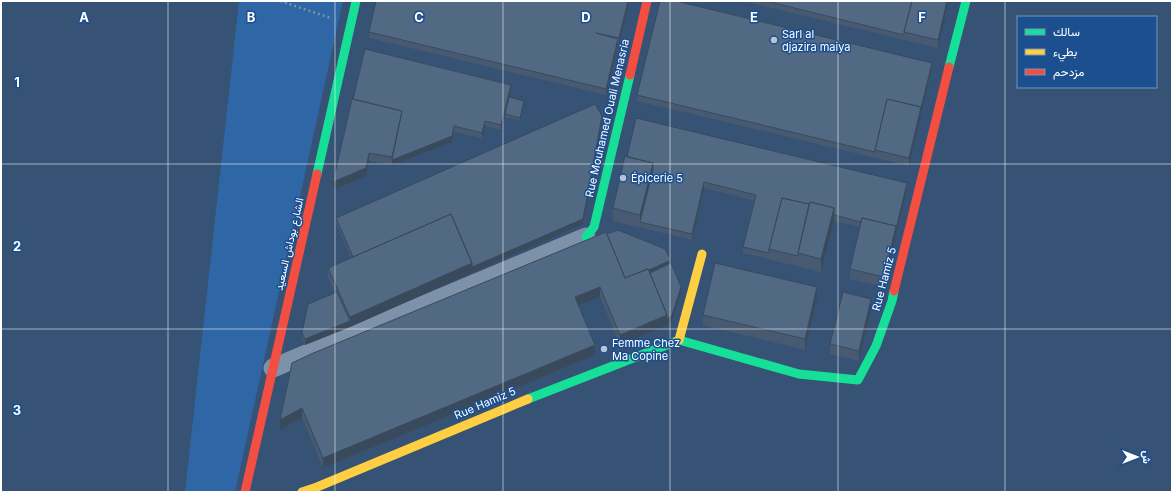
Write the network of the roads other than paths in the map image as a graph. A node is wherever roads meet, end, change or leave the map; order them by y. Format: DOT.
graph roads {
  1 [pos="356,1"];
  2 [pos="647,1"];
  3 [pos="966,1"];
  4 [pos="586,236"];
  5 [pos="702,254"];
  6 [pos="679,340"];
  7 [pos="273,368"];
  8 [pos="245,492"];
  9 [pos="302,492"];
  1 -- 7 [label="street, الشارع بوداش السعيد"];
  2 -- 4 [label="street, Rue Mouhamed Ouali Menasria"];
  3 -- 6 [label="street, Rue Hamiz 5"];
  4 -- 7 [label="street"];
  5 -- 6 [label="street"];
  6 -- 9 [label="street, Rue Hamiz 5"];
  7 -- 8 [label="street, الشارع بوداش السعيد"];
}
